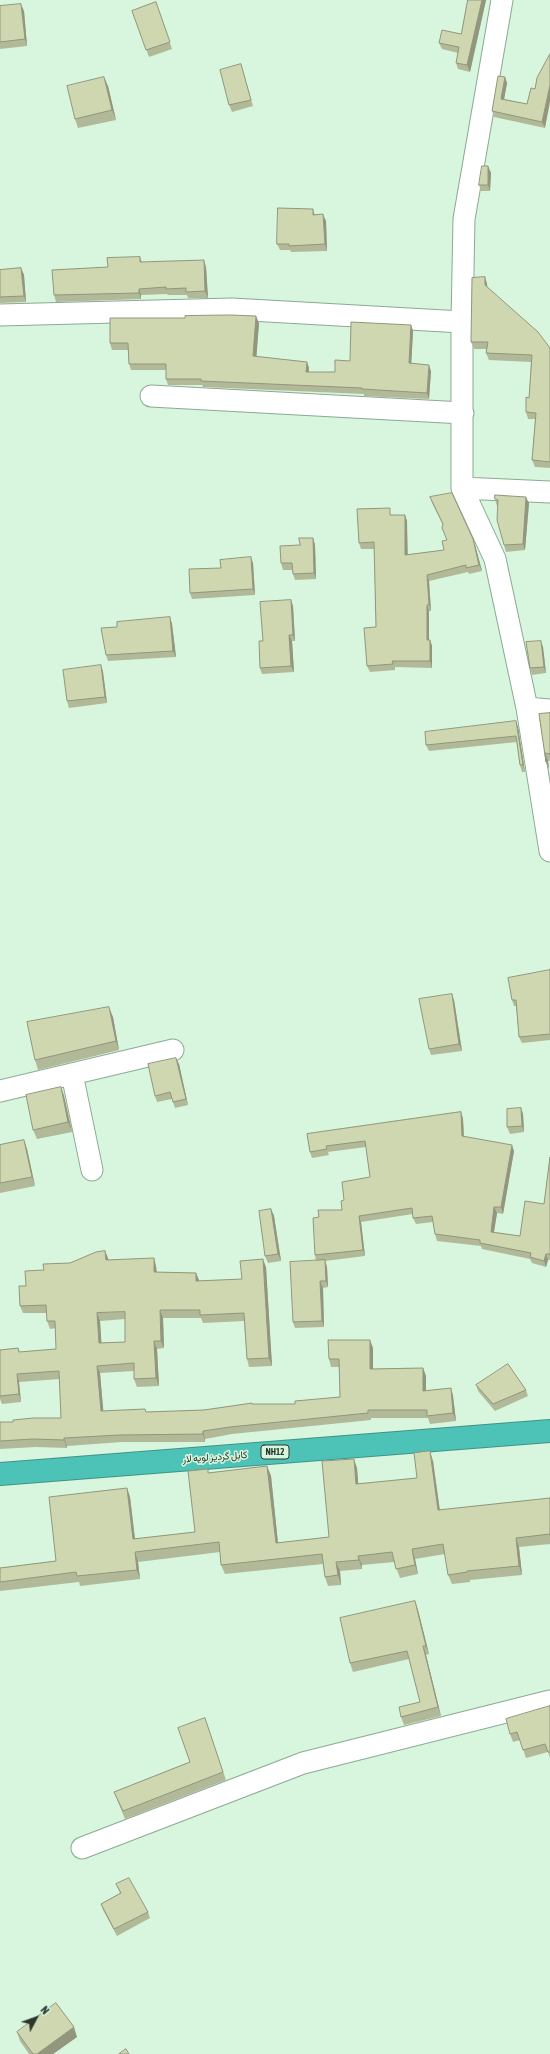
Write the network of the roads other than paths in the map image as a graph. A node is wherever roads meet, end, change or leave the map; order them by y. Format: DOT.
graph roads {
  1 [pos="502,0"];
  2 [pos="0,315"];
  3 [pos="462,322"];
  4 [pos="151,396"];
  5 [pos="463,414"];
  6 [pos="462,488"];
  7 [pos="550,492"];
  8 [pos="527,708"];
  9 [pos="550,710"];
  10 [pos="550,851"];
  11 [pos="173,1050"];
  12 [pos="72,1074"];
  13 [pos="0,1092"];
  14 [pos="92,1170"];
  15 [pos="550,1431"];
  16 [pos="0,1474"];
  17 [pos="550,1700"];
  18 [pos="82,1848"];
  1 -- 3 [label="street"];
  2 -- 3 [label="street"];
  3 -- 5 [label="street"];
  4 -- 5 [label="street"];
  5 -- 6 [label="street"];
  6 -- 7 [label="street"];
  6 -- 8 [label="street"];
  8 -- 9 [label="street"];
  8 -- 10 [label="street"];
  11 -- 12 [label="street"];
  12 -- 13 [label="street"];
  12 -- 14 [label="street"];
  15 -- 16 [label="highway, کابل گردیز لویه لار / NH12"];
  17 -- 18 [label="street"];
}
